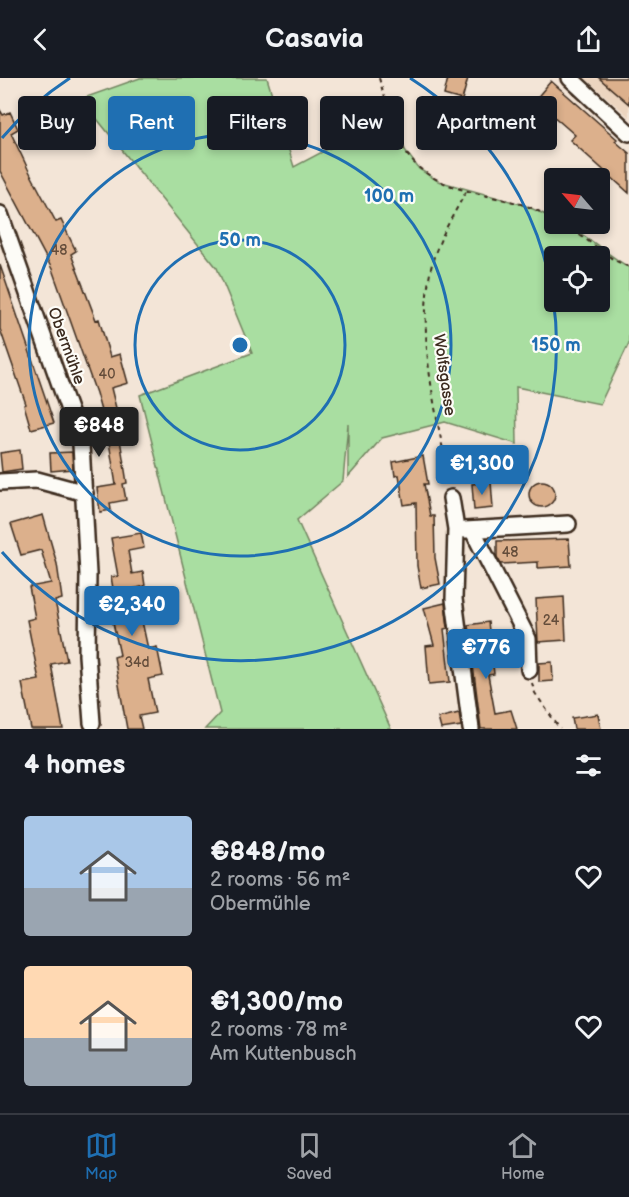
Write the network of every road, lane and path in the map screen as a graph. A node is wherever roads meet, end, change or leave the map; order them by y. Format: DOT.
graph roads {
  1 [pos="379,78"];
  2 [pos="570,78"];
  3 [pos="629,133"];
  4 [pos="467,190"];
  5 [pos="0,214"];
  6 [pos="544,214"];
  7 [pos="579,234"];
  8 [pos="629,267"];
  9 [pos="0,482"];
  10 [pos="85,493"];
  11 [pos="451,498"];
  12 [pos="568,524"];
  13 [pos="456,530"];
  14 [pos="473,531"];
  15 [pos="529,670"];
  16 [pos="92,723"];
  17 [pos="471,729"];
  18 [pos="560,729"];
  1 -- 4 [label="path"];
  2 -- 3 [label="street"];
  4 -- 6 [label="path"];
  4 -- 11 [label="path, Wolfsgasse"];
  5 -- 10 [label="street, Obermühle"];
  7 -- 8 [label="path"];
  9 -- 10 [label="street"];
  10 -- 16 [label="street, Obermühle"];
  11 -- 13 [label="street"];
  12 -- 14 [label="street"];
  13 -- 14 [label="street"];
  13 -- 17 [label="street"];
  14 -- 15 [label="street"];
  15 -- 18 [label="path"];
}
